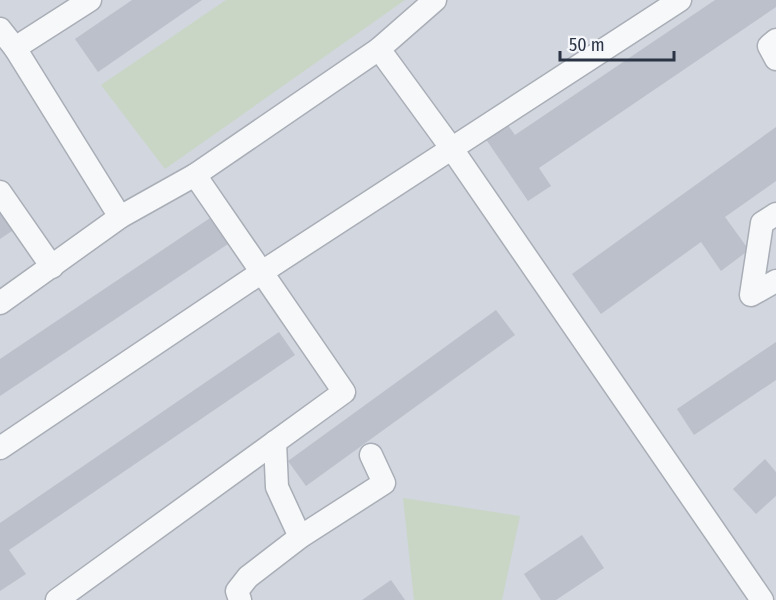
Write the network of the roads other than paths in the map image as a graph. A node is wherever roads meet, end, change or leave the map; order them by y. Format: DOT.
graph roads {
  1 [pos="90,0"];
  2 [pos="435,0"];
  3 [pos="680,0"];
  4 [pos="0,29"];
  5 [pos="776,40"];
  6 [pos="15,48"];
  7 [pos="379,49"];
  8 [pos="776,59"];
  9 [pos="452,149"];
  10 [pos="195,175"];
  11 [pos="0,192"];
  12 [pos="776,214"];
  13 [pos="120,217"];
  14 [pos="52,267"];
  15 [pos="261,272"];
  16 [pos="776,282"];
  17 [pos="0,303"];
  18 [pos="275,442"];
  19 [pos="0,448"];
  20 [pos="371,455"];
  21 [pos="300,537"];
  22 [pos="57,600"];
  23 [pos="240,600"];
  24 [pos="762,600"];
  1 -- 6 [label="lane"];
  2 -- 7 [label="lane"];
  3 -- 9 [label="lane"];
  4 -- 6 [label="lane"];
  5 -- 8 [label="lane"];
  6 -- 13 [label="lane"];
  7 -- 9 [label="lane"];
  7 -- 10 [label="lane"];
  9 -- 15 [label="lane"];
  9 -- 24 [label="lane"];
  10 -- 13 [label="lane"];
  10 -- 15 [label="lane"];
  11 -- 14 [label="lane"];
  12 -- 16 [label="lane"];
  13 -- 14 [label="lane"];
  14 -- 17 [label="lane"];
  15 -- 18 [label="lane"];
  15 -- 19 [label="lane"];
  18 -- 21 [label="lane"];
  18 -- 22 [label="lane"];
  20 -- 21 [label="lane"];
  21 -- 23 [label="lane"];
}
